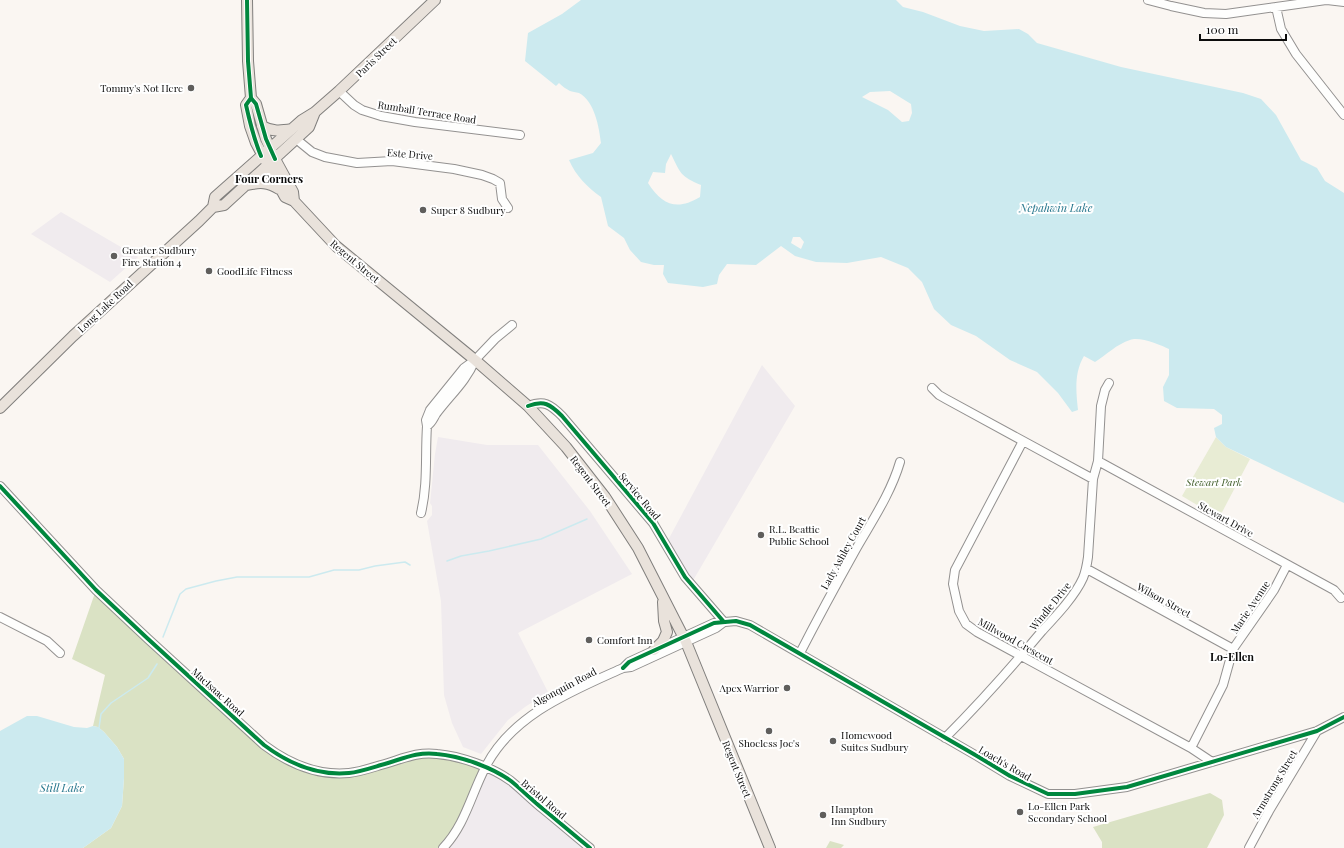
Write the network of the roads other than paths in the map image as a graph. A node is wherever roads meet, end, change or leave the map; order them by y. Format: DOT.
graph roads {
  1 [pos="247,0"];
  2 [pos="435,0"];
  3 [pos="1148,0"];
  4 [pos="1326,0"];
  5 [pos="1344,2"];
  6 [pos="1276,7"];
  7 [pos="339,91"];
  8 [pos="251,98"];
  9 [pos="315,112"];
  10 [pos="1344,115"];
  11 [pos="262,126"];
  12 [pos="292,129"];
  13 [pos="520,136"];
  14 [pos="296,140"];
  15 [pos="270,148"];
  16 [pos="261,156"];
  17 [pos="271,162"];
  18 [pos="245,185"];
  19 [pos="279,189"];
  20 [pos="294,201"];
  21 [pos="213,207"];
  22 [pos="508,208"];
  23 [pos="512,325"];
  24 [pos="475,360"];
  25 [pos="1109,383"];
  26 [pos="932,388"];
  27 [pos="528,406"];
  28 [pos="0,408"];
  29 [pos="1023,441"];
  30 [pos="1098,461"];
  31 [pos="900,462"];
  32 [pos="1093,479"];
  33 [pos="0,486"];
  34 [pos="421,513"];
  35 [pos="1287,565"];
  36 [pos="1087,569"];
  37 [pos="662,596"];
  38 [pos="1341,598"];
  39 [pos="0,617"];
  40 [pos="724,622"];
  41 [pos="685,640"];
  42 [pos="1233,649"];
  43 [pos="654,650"];
  44 [pos="60,653"];
  45 [pos="800,654"];
  46 [pos="1021,656"];
  47 [pos="623,668"];
  48 [pos="1344,717"];
  49 [pos="1317,731"];
  50 [pos="945,738"];
  51 [pos="1192,748"];
  52 [pos="1212,762"];
  53 [pos="485,767"];
  54 [pos="443,848"];
  55 [pos="590,848"];
  56 [pos="770,848"];
  57 [pos="1249,848"];
  1 -- 8 [label="main road, Regent Street"];
  2 -- 7 [label="main road, Paris Street"];
  3 -- 6 [label="street"];
  4 -- 5 [label="street"];
  4 -- 6 [label="street"];
  6 -- 10 [label="street"];
  7 -- 9 [label="main road, Paris Street"];
  7 -- 13 [label="street, Rumball Terrace Road"];
  8 -- 11 [label="main road, Regent Street"];
  8 -- 16 [label="main road, Regent Street"];
  9 -- 12 [label="main road, Paris Street"];
  9 -- 14 [label="main road, Paris Street"];
  11 -- 12 [label="main road"];
  11 -- 15 [label="main road, Regent Street"];
  12 -- 15 [label="main road, Paris Street"];
  14 -- 17 [label="main road, Paris Street"];
  14 -- 22 [label="street, Este Drive"];
  15 -- 16 [label="main road, Long Lake Road"];
  15 -- 17 [label="main road, Regent Street"];
  16 -- 17 [label="main road, Regent Street"];
  16 -- 21 [label="main road, Long Lake Road"];
  17 -- 18 [label="main road, Long Lake Road"];
  17 -- 19 [label="main road, Regent Street"];
  17 -- 20 [label="main road, Regent Street"];
  18 -- 19 [label="main road"];
  18 -- 21 [label="main road, Long Lake Road"];
  19 -- 20 [label="main road, Regent Street"];
  20 -- 24 [label="main road, Regent Street"];
  21 -- 28 [label="main road, Long Lake Road"];
  23 -- 24 [label="street"];
  24 -- 27 [label="main road, Regent Street"];
  24 -- 34 [label="street"];
  25 -- 30 [label="street, Windle Drive"];
  26 -- 29 [label="street"];
  27 -- 37 [label="main road, Regent Street"];
  27 -- 40 [label="street, Service Road"];
  29 -- 32 [label="street"];
  29 -- 46 [label="street, Millwood Crescent"];
  30 -- 32 [label="street, Windle Drive"];
  30 -- 35 [label="street, Stewart Drive"];
  31 -- 45 [label="street, Lady Ashley Court"];
  32 -- 36 [label="street, Windle Drive"];
  33 -- 53 [label="street, MacIsaac Road"];
  35 -- 38 [label="street, Stewart Drive"];
  35 -- 42 [label="street, Marie Avenue"];
  36 -- 42 [label="street, Wilson Street"];
  36 -- 46 [label="street, Windle Drive"];
  37 -- 41 [label="main road, Regent Street"];
  37 -- 43 [label="main road"];
  39 -- 44 [label="street"];
  40 -- 41 [label="street"];
  40 -- 45 [label="street, Loach's Road"];
  41 -- 43 [label="street, Algonquin Road"];
  41 -- 47 [label="street, Algonquin Road"];
  41 -- 56 [label="main road, Regent Street"];
  42 -- 51 [label="street, Marie Avenue"];
  43 -- 47 [label="street, Algonquin Road"];
  45 -- 50 [label="street, Loach's Road"];
  46 -- 50 [label="street, Windle Drive"];
  46 -- 51 [label="street, Millwood Crescent"];
  47 -- 53 [label="street, Algonquin Road"];
  48 -- 49 [label="street, Loach's Road"];
  49 -- 52 [label="street, Loach's Road"];
  49 -- 57 [label="street, Armstrong Street"];
  50 -- 52 [label="street, Loach's Road"];
  51 -- 52 [label="street, Millwood Crescent"];
  53 -- 54 [label="street, Algonquin Road"];
  53 -- 55 [label="street, Bristol Road"];
}
